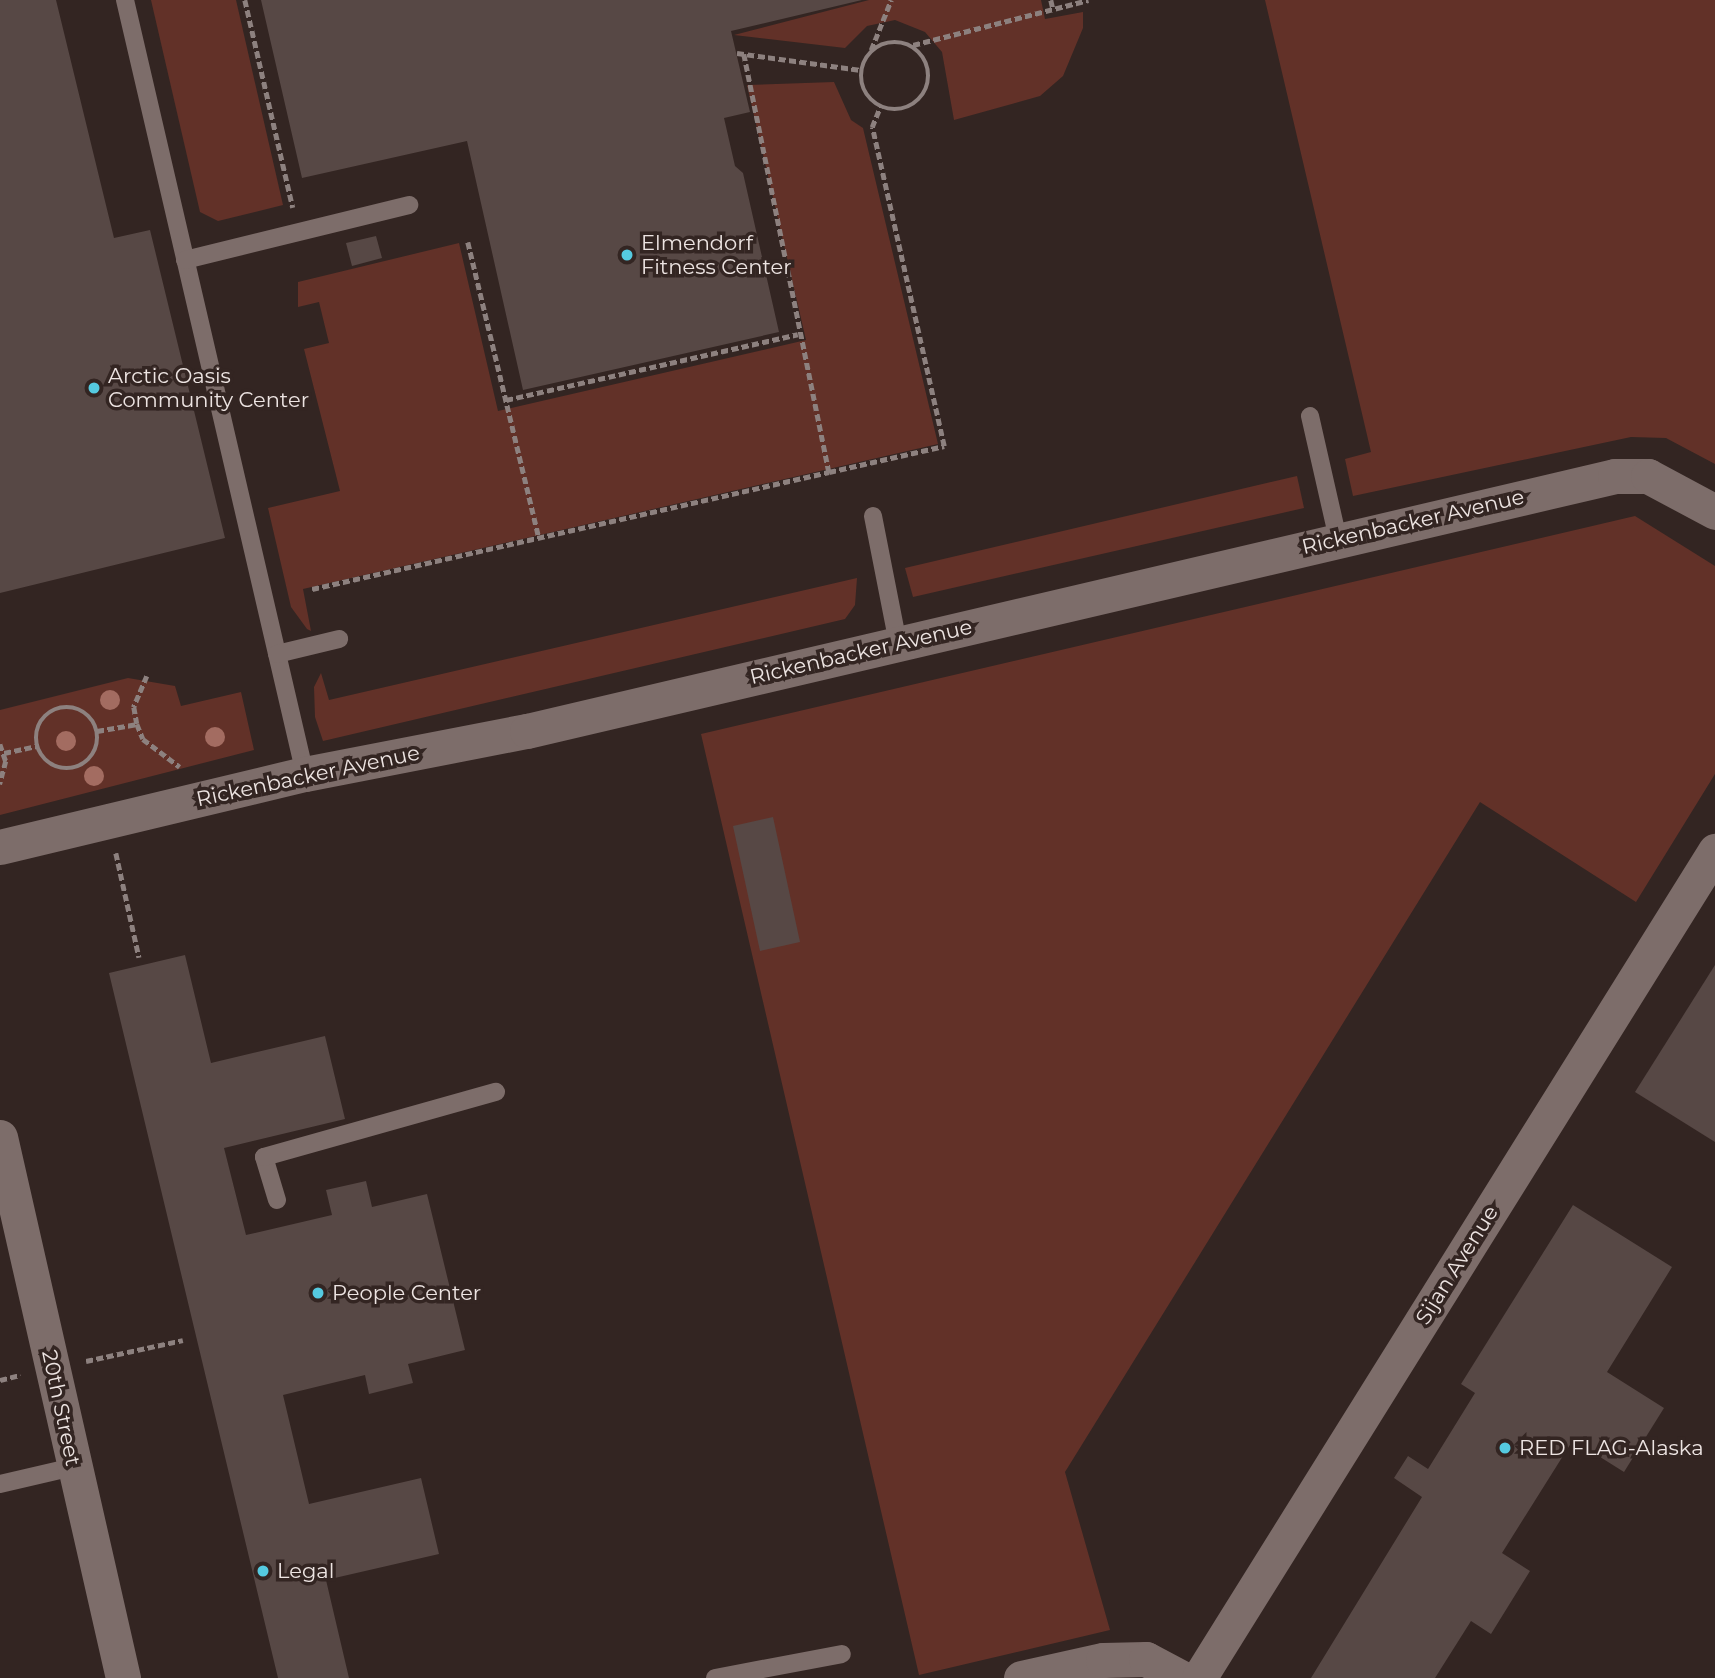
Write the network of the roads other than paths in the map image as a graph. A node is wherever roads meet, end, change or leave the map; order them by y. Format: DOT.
graph roads {
  1 [pos="125,0"];
  2 [pos="409,205"];
  3 [pos="186,260"];
  4 [pos="1310,415"];
  5 [pos="1715,512"];
  6 [pos="873,516"];
  7 [pos="1338,539"];
  8 [pos="339,639"];
  9 [pos="898,643"];
  10 [pos="277,654"];
  11 [pos="305,775"];
  12 [pos="0,847"];
  13 [pos="1715,851"];
  14 [pos="496,1092"];
  15 [pos="0,1137"];
  16 [pos="277,1200"];
  17 [pos="74,1467"];
  18 [pos="0,1484"];
  19 [pos="842,1654"];
  20 [pos="123,1678"];
  21 [pos="715,1678"];
  22 [pos="1021,1678"];
  23 [pos="1181,1678"];
  24 [pos="1199,1678"];
  1 -- 3 [label="lane"];
  2 -- 3 [label="lane"];
  3 -- 10 [label="lane"];
  4 -- 7 [label="lane"];
  5 -- 7 [label="street, Rickenbacker Avenue"];
  6 -- 9 [label="lane"];
  7 -- 9 [label="street, Rickenbacker Avenue"];
  8 -- 10 [label="lane"];
  9 -- 11 [label="street, Rickenbacker Avenue"];
  10 -- 11 [label="lane"];
  11 -- 12 [label="street, Rickenbacker Avenue"];
  13 -- 24 [label="street, Sijan Avenue"];
  14 -- 16 [label="lane"];
  15 -- 17 [label="street, 20th Street"];
  17 -- 18 [label="lane"];
  17 -- 20 [label="street, 20th Street"];
  19 -- 21 [label="lane"];
  22 -- 23 [label="street"];
}
